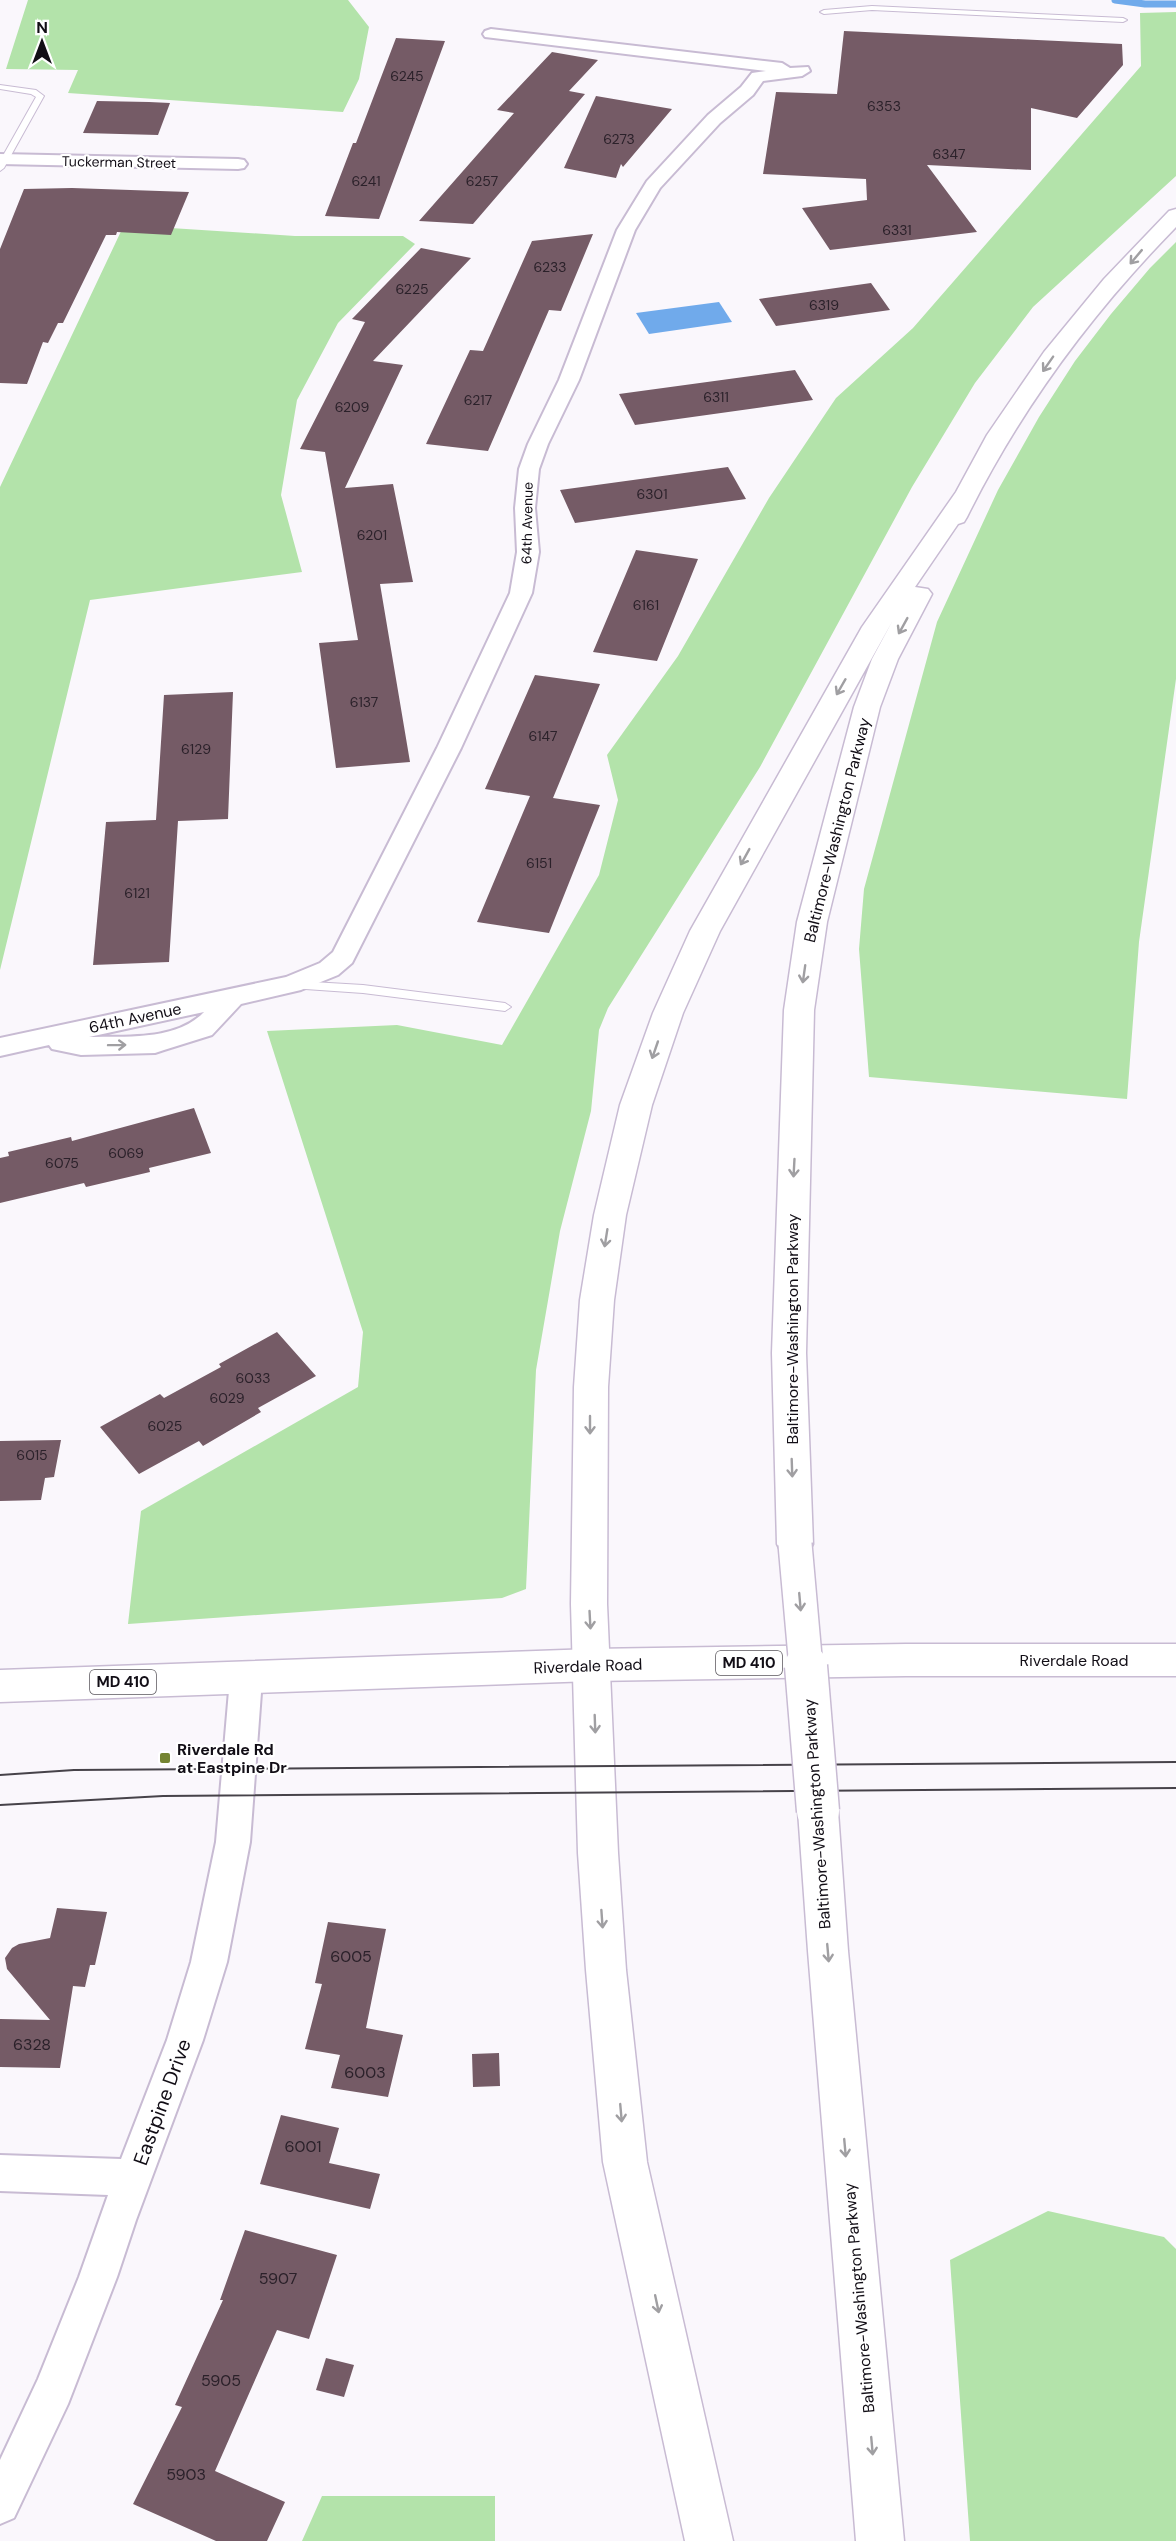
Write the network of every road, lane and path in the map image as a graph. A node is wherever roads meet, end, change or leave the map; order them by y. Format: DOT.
graph roads {
  1 [pos="824,12"];
  2 [pos="1123,20"];
  3 [pos="491,34"];
  4 [pos="0,87"];
  5 [pos="2,162"];
  6 [pos="238,164"];
  7 [pos="1176,215"];
  8 [pos="964,497"];
  9 [pos="292,984"];
  10 [pos="505,1007"];
  11 [pos="0,1047"];
  12 [pos="1176,1660"];
  13 [pos="592,1665"];
  14 [pos="246,1679"];
  15 [pos="0,1686"];
  16 [pos="0,2173"];
  17 [pos="134,2178"];
  18 [pos="0,2504"];
  19 [pos="709,2541"];
  20 [pos="880,2541"];
  1 -- 2 [label="lane"];
  3 -- 9 [label="street, 64th Avenue"];
  4 -- 5 [label="lane"];
  5 -- 6 [label="street, Tuckerman Street"];
  7 -- 8 [label="main road, Baltimore-Washington Parkway, one-way"];
  8 -- 13 [label="main road, one-way"];
  8 -- 20 [label="main road, Baltimore-Washington Parkway, one-way, bridge"];
  9 -- 10 [label="lane"];
  9 -- 11 [label="street, 64th Avenue"];
  12 -- 13 [label="main road, Riverdale Road / MD 410"];
  13 -- 14 [label="main road, Riverdale Road / MD 410"];
  13 -- 19 [label="main road, one-way"];
  14 -- 15 [label="main road, Riverdale Road / MD 410"];
  14 -- 17 [label="street, Eastpine Drive"];
  16 -- 17 [label="street"];
  17 -- 18 [label="street, Eastpine Drive"];
}
